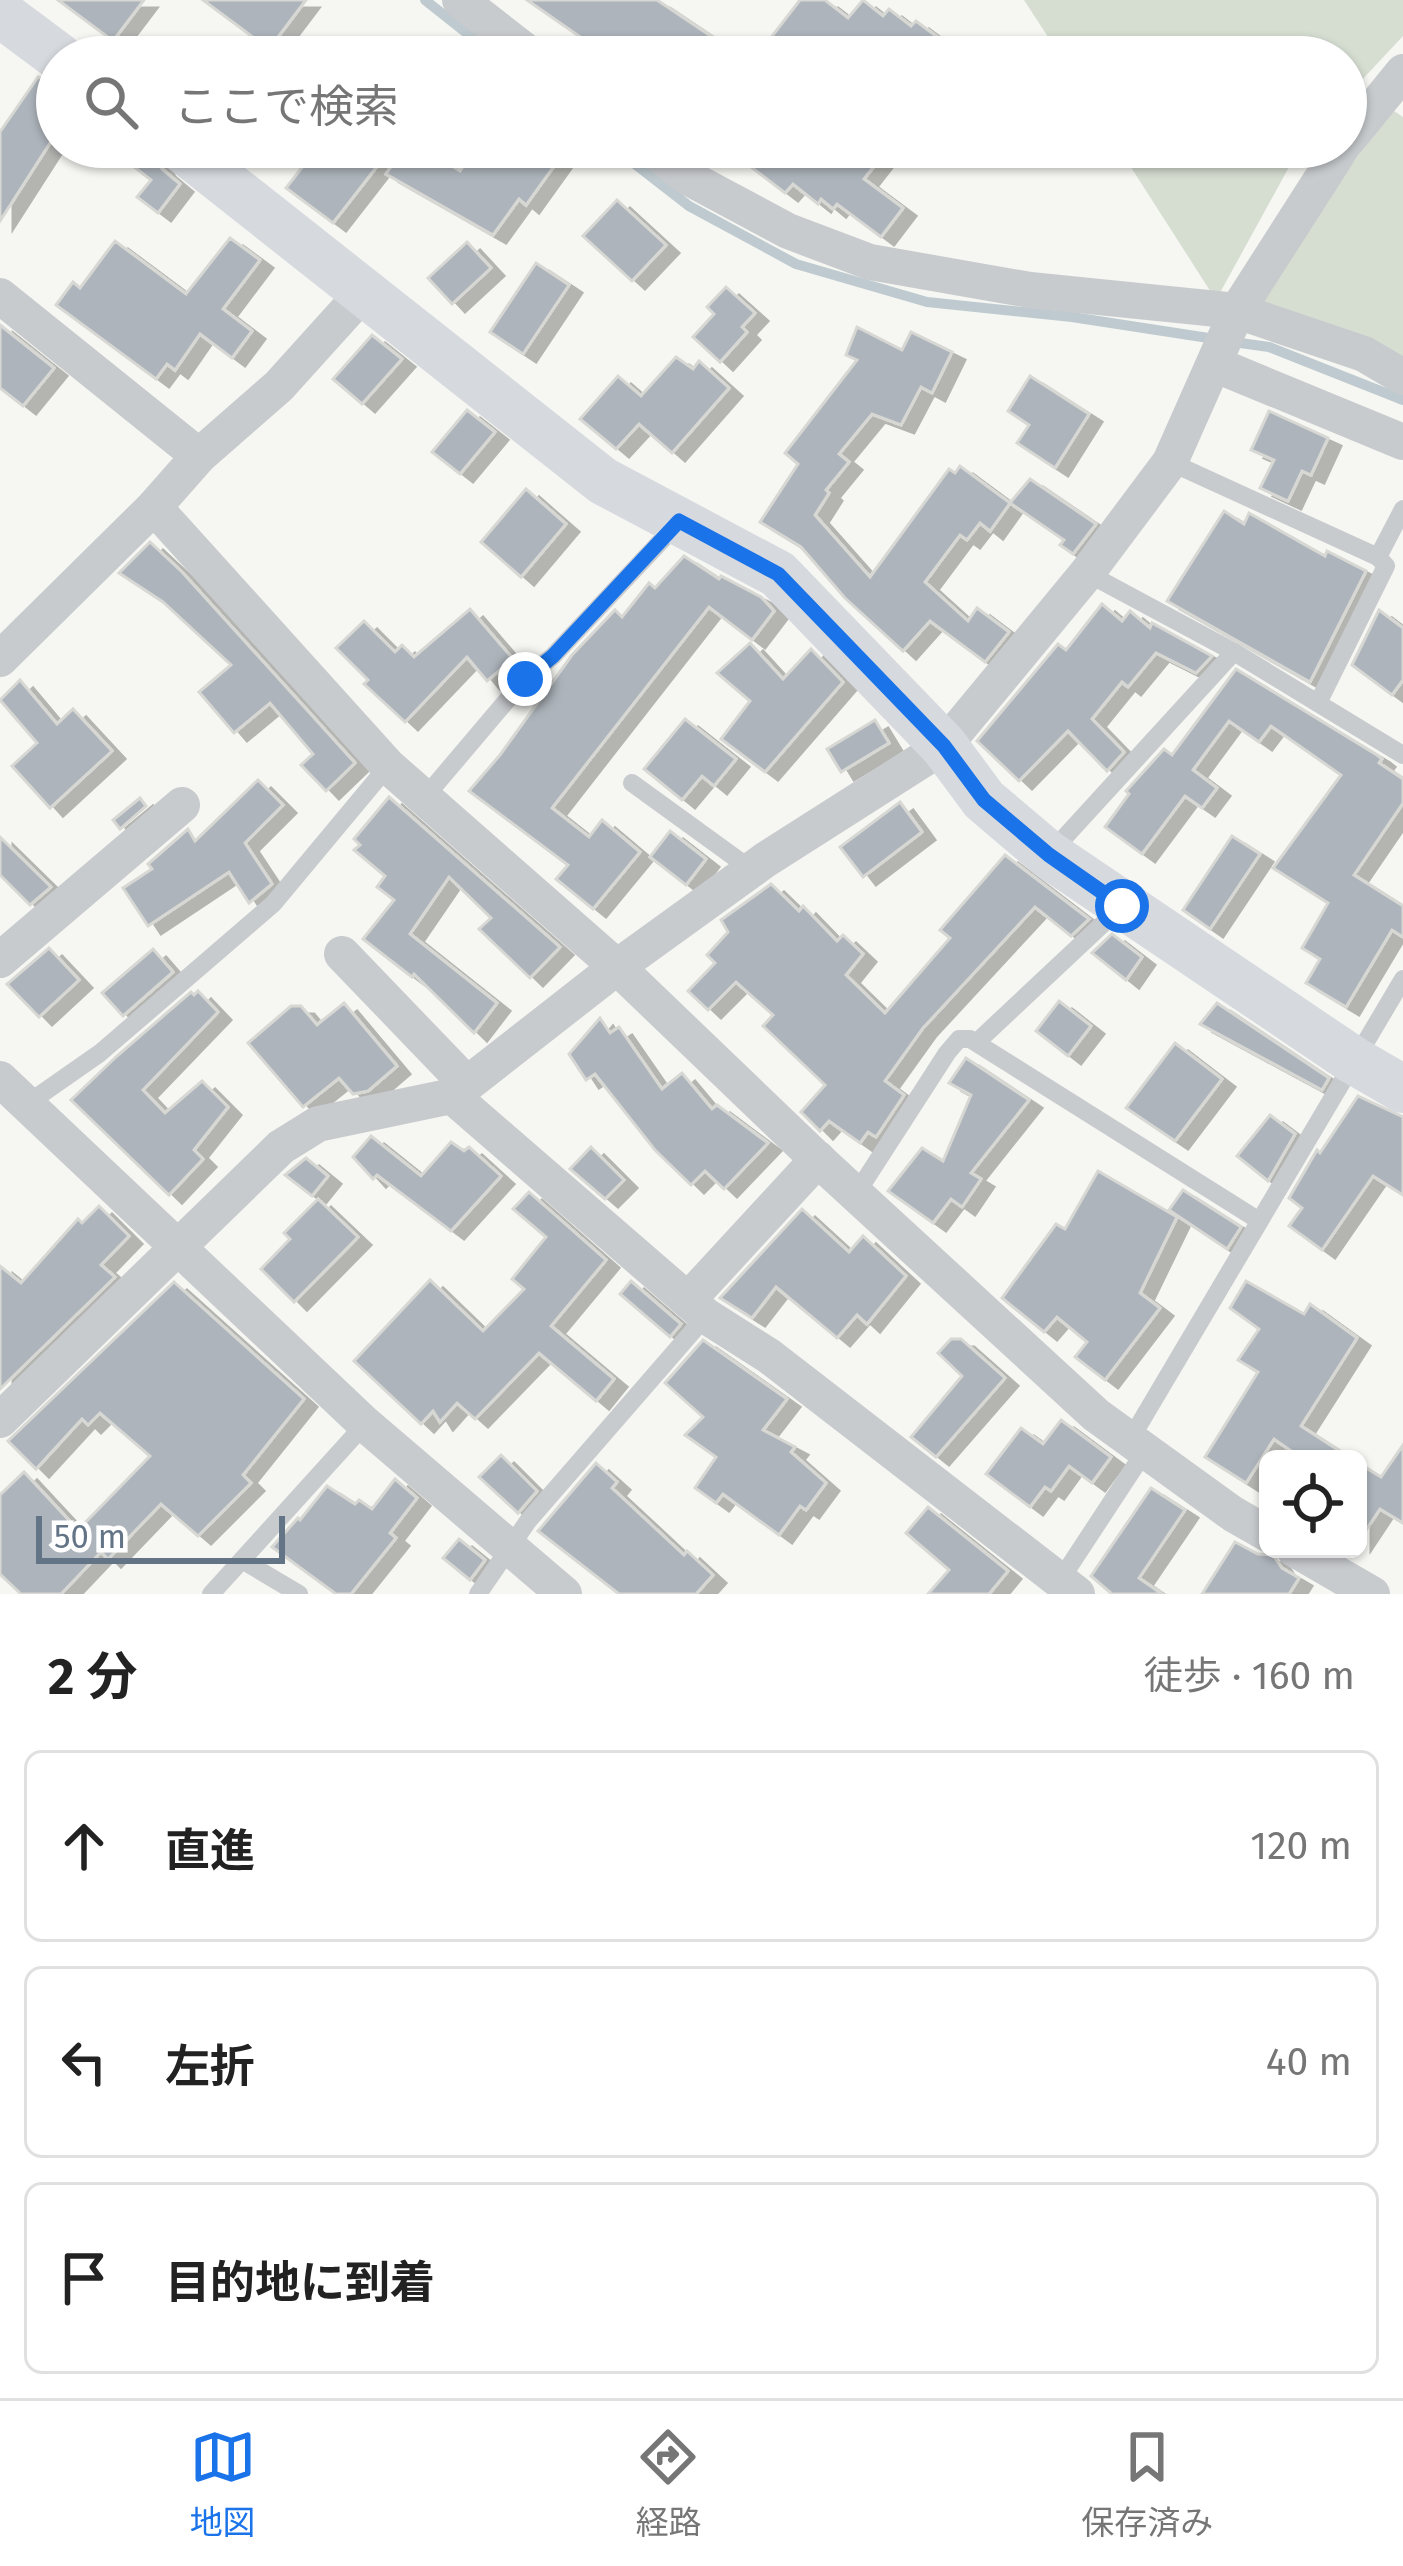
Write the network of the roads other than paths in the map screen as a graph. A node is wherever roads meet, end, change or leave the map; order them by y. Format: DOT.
graph roads {
  1 [pos="460,0"];
  2 [pos="0,14"];
  3 [pos="506,36"];
  4 [pos="36,40"];
  5 [pos="1403,72"];
  6 [pos="1367,117"];
  7 [pos="208,168"];
  8 [pos="676,168"];
  9 [pos="1329,168"];
  10 [pos="363,293"];
  11 [pos="0,296"];
  12 [pos="1237,311"];
  13 [pos="1214,364"];
  14 [pos="1403,376"];
  15 [pos="1403,442"];
  16 [pos="199,456"];
  17 [pos="1170,462"];
  18 [pos="154,508"];
  19 [pos="1403,509"];
  20 [pos="679,521"];
  21 [pos="1378,557"];
  22 [pos="1087,573"];
  23 [pos="1234,652"];
  24 [pos="0,659"];
  25 [pos="1318,704"];
  26 [pos="944,746"];
  27 [pos="1403,755"];
  28 [pos="388,766"];
  29 [pos="632,783"];
  30 [pos="425,797"];
  31 [pos="182,805"];
  32 [pos="1049,855"];
  33 [pos="752,870"];
  34 [pos="1122,906"];
  35 [pos="342,954"];
  36 [pos="0,959"];
  37 [pos="617,967"];
  38 [pos="1403,980"];
  39 [pos="977,1042"];
  40 [pos="1353,1060"];
  41 [pos="0,1079"];
  42 [pos="1403,1089"];
  43 [pos="459,1090"];
  44 [pos="27,1104"];
  45 [pos="818,1159"];
  46 [pos="856,1194"];
  47 [pos="1258,1220"];
  48 [pos="177,1245"];
  49 [pos="697,1308"];
  50 [pos="0,1420"];
  51 [pos="365,1424"];
  52 [pos="1138,1445"];
  53 [pos="1259,1529"];
  54 [pos="508,1548"];
  55 [pos="1310,1558"];
  56 [pos="242,1559"];
  57 [pos="1062,1590"];
  58 [pos="211,1594"];
  59 [pos="299,1594"];
  60 [pos="478,1594"];
  61 [pos="564,1594"];
  62 [pos="1372,1594"];
  1 -- 3 [label="street"];
  2 -- 4 [label="street"];
  5 -- 6 [label="street"];
  7 -- 10 [label="street"];
  8 -- 12 [label="street"];
  9 -- 12 [label="street"];
  10 -- 16 [label="street"];
  10 -- 20 [label="street"];
  11 -- 16 [label="street"];
  12 -- 13 [label="street"];
  12 -- 14 [label="street"];
  13 -- 15 [label="street"];
  13 -- 17 [label="street"];
  16 -- 18 [label="street"];
  17 -- 21 [label="lane"];
  17 -- 22 [label="street"];
  18 -- 24 [label="street"];
  18 -- 28 [label="street"];
  19 -- 21 [label="lane"];
  20 -- 26 [label="street"];
  20 -- 30 [label="lane"];
  21 -- 25 [label="lane"];
  22 -- 23 [label="lane"];
  22 -- 26 [label="street"];
  23 -- 25 [label="lane"];
  23 -- 32 [label="lane"];
  25 -- 27 [label="lane"];
  26 -- 32 [label="street"];
  26 -- 33 [label="street"];
  28 -- 30 [label="street"];
  28 -- 44 [label="lane"];
  29 -- 33 [label="lane"];
  30 -- 37 [label="street"];
  31 -- 36 [label="street"];
  32 -- 34 [label="street"];
  33 -- 37 [label="street"];
  34 -- 39 [label="lane"];
  34 -- 40 [label="street"];
  35 -- 43 [label="street"];
  37 -- 43 [label="street"];
  37 -- 45 [label="street"];
  38 -- 40 [label="lane"];
  39 -- 46 [label="lane"];
  39 -- 47 [label="lane"];
  40 -- 42 [label="street"];
  40 -- 47 [label="lane"];
  41 -- 44 [label="street"];
  43 -- 48 [label="street"];
  43 -- 49 [label="street"];
  44 -- 48 [label="street"];
  45 -- 46 [label="street"];
  45 -- 49 [label="street"];
  46 -- 52 [label="street"];
  47 -- 52 [label="lane"];
  48 -- 50 [label="street"];
  48 -- 51 [label="street"];
  49 -- 54 [label="lane"];
  49 -- 57 [label="street"];
  51 -- 54 [label="street"];
  51 -- 56 [label="lane"];
  52 -- 53 [label="street"];
  52 -- 57 [label="lane"];
  54 -- 60 [label="lane"];
  54 -- 61 [label="street"];
  55 -- 62 [label="street"];
  56 -- 58 [label="lane"];
  56 -- 59 [label="lane"];
}
